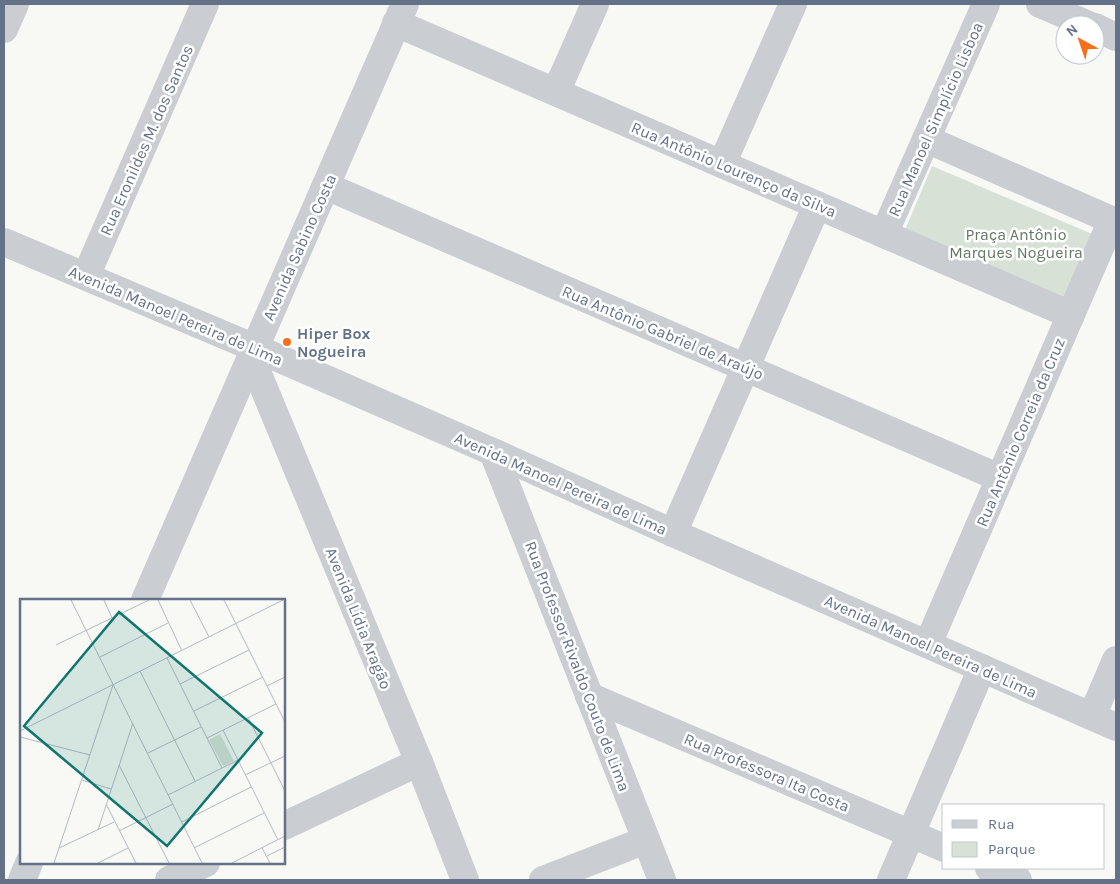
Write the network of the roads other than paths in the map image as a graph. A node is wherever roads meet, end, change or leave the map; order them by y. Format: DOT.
graph roads {
  1 [pos="15,4"];
  2 [pos="205,4"];
  3 [pos="595,4"];
  4 [pos="792,4"];
  5 [pos="986,4"];
  6 [pos="1040,4"];
  7 [pos="401,13"];
  8 [pos="1066,15"];
  9 [pos="4,29"];
  10 [pos="556,92"];
  11 [pos="926,139"];
  12 [pos="722,164"];
  13 [pos="326,186"];
  14 [pos="817,205"];
  15 [pos="1114,221"];
  16 [pos="884,234"];
  17 [pos="4,242"];
  18 [pos="86,276"];
  19 [pos="1071,315"];
  20 [pos="253,352"];
  21 [pos="746,368"];
  22 [pos="493,452"];
  23 [pos="1000,478"];
  24 [pos="673,534"];
  25 [pos="144,599"];
  26 [pos="928,644"];
  27 [pos="1116,660"];
  28 [pos="982,668"];
  29 [pos="589,696"];
  30 [pos="1104,722"];
  31 [pos="419,762"];
  32 [pos="285,826"];
  33 [pos="911,834"];
  34 [pos="646,840"];
  35 [pos="942,847"];
  36 [pos="29,864"];
  37 [pos="204,864"];
  38 [pos="991,869"];
  39 [pos="22,880"];
  40 [pos="169,880"];
  41 [pos="465,880"];
  42 [pos="543,880"];
  43 [pos="662,880"];
  44 [pos="891,880"];
  45 [pos="1018,880"];
  1 -- 9 [label="street"];
  2 -- 18 [label="street, Rua Eronildes M. dos Santos"];
  3 -- 10 [label="street"];
  4 -- 12 [label="street"];
  5 -- 11 [label="street, Rua Manoel Simplício Lisboa"];
  6 -- 8 [label="street"];
  7 -- 10 [label="street, Rua Antônio Lourenço da Silva"];
  7 -- 13 [label="street, Avenida Sabino Costa"];
  10 -- 12 [label="street, Rua Antônio Lourenço da Silva"];
  11 -- 15 [label="street"];
  11 -- 16 [label="street, Rua Manoel Simplício Lisboa"];
  12 -- 14 [label="street, Rua Antônio Lourenço da Silva"];
  13 -- 20 [label="street, Avenida Sabino Costa"];
  13 -- 21 [label="street, Rua Antônio Gabriel de Araújo"];
  14 -- 16 [label="street, Rua Antônio Lourenço da Silva"];
  14 -- 21 [label="street"];
  15 -- 19 [label="street, Rua Antônio Correia da Cruz"];
  16 -- 19 [label="street, Rua Antônio Lourenço da Silva"];
  17 -- 18 [label="street, Avenida Manoel Pereira de Lima"];
  18 -- 20 [label="street, Avenida Manoel Pereira de Lima"];
  19 -- 23 [label="street, Rua Antônio Correia da Cruz"];
  20 -- 22 [label="street, Avenida Manoel Pereira de Lima"];
  20 -- 25 [label="street, Avenida Sabino Costa"];
  20 -- 31 [label="street, Avenida Lídia Aragão"];
  21 -- 23 [label="street, Rua Antônio Gabriel de Araújo"];
  21 -- 24 [label="street"];
  22 -- 24 [label="street, Avenida Manoel Pereira de Lima"];
  22 -- 29 [label="street, Rua Professor Rivaldo Couto de Lima"];
  23 -- 26 [label="street, Rua Antônio Correia da Cruz"];
  24 -- 26 [label="street, Avenida Manoel Pereira de Lima"];
  26 -- 28 [label="street, Avenida Manoel Pereira de Lima"];
  27 -- 30 [label="street"];
  28 -- 30 [label="street, Avenida Manoel Pereira de Lima"];
  28 -- 33 [label="street"];
  29 -- 33 [label="street, Rua Professora Ita Costa"];
  29 -- 34 [label="street, Rua Professor Rivaldo Couto de Lima"];
  31 -- 32 [label="street"];
  31 -- 41 [label="street, Avenida Lídia Aragão"];
  33 -- 35 [label="street, Rua Professora Ita Costa"];
  33 -- 44 [label="street"];
  34 -- 42 [label="street"];
  34 -- 43 [label="street, Rua Professor Rivaldo Couto de Lima"];
  36 -- 39 [label="street"];
  37 -- 40 [label="street"];
  38 -- 45 [label="street"];
}
